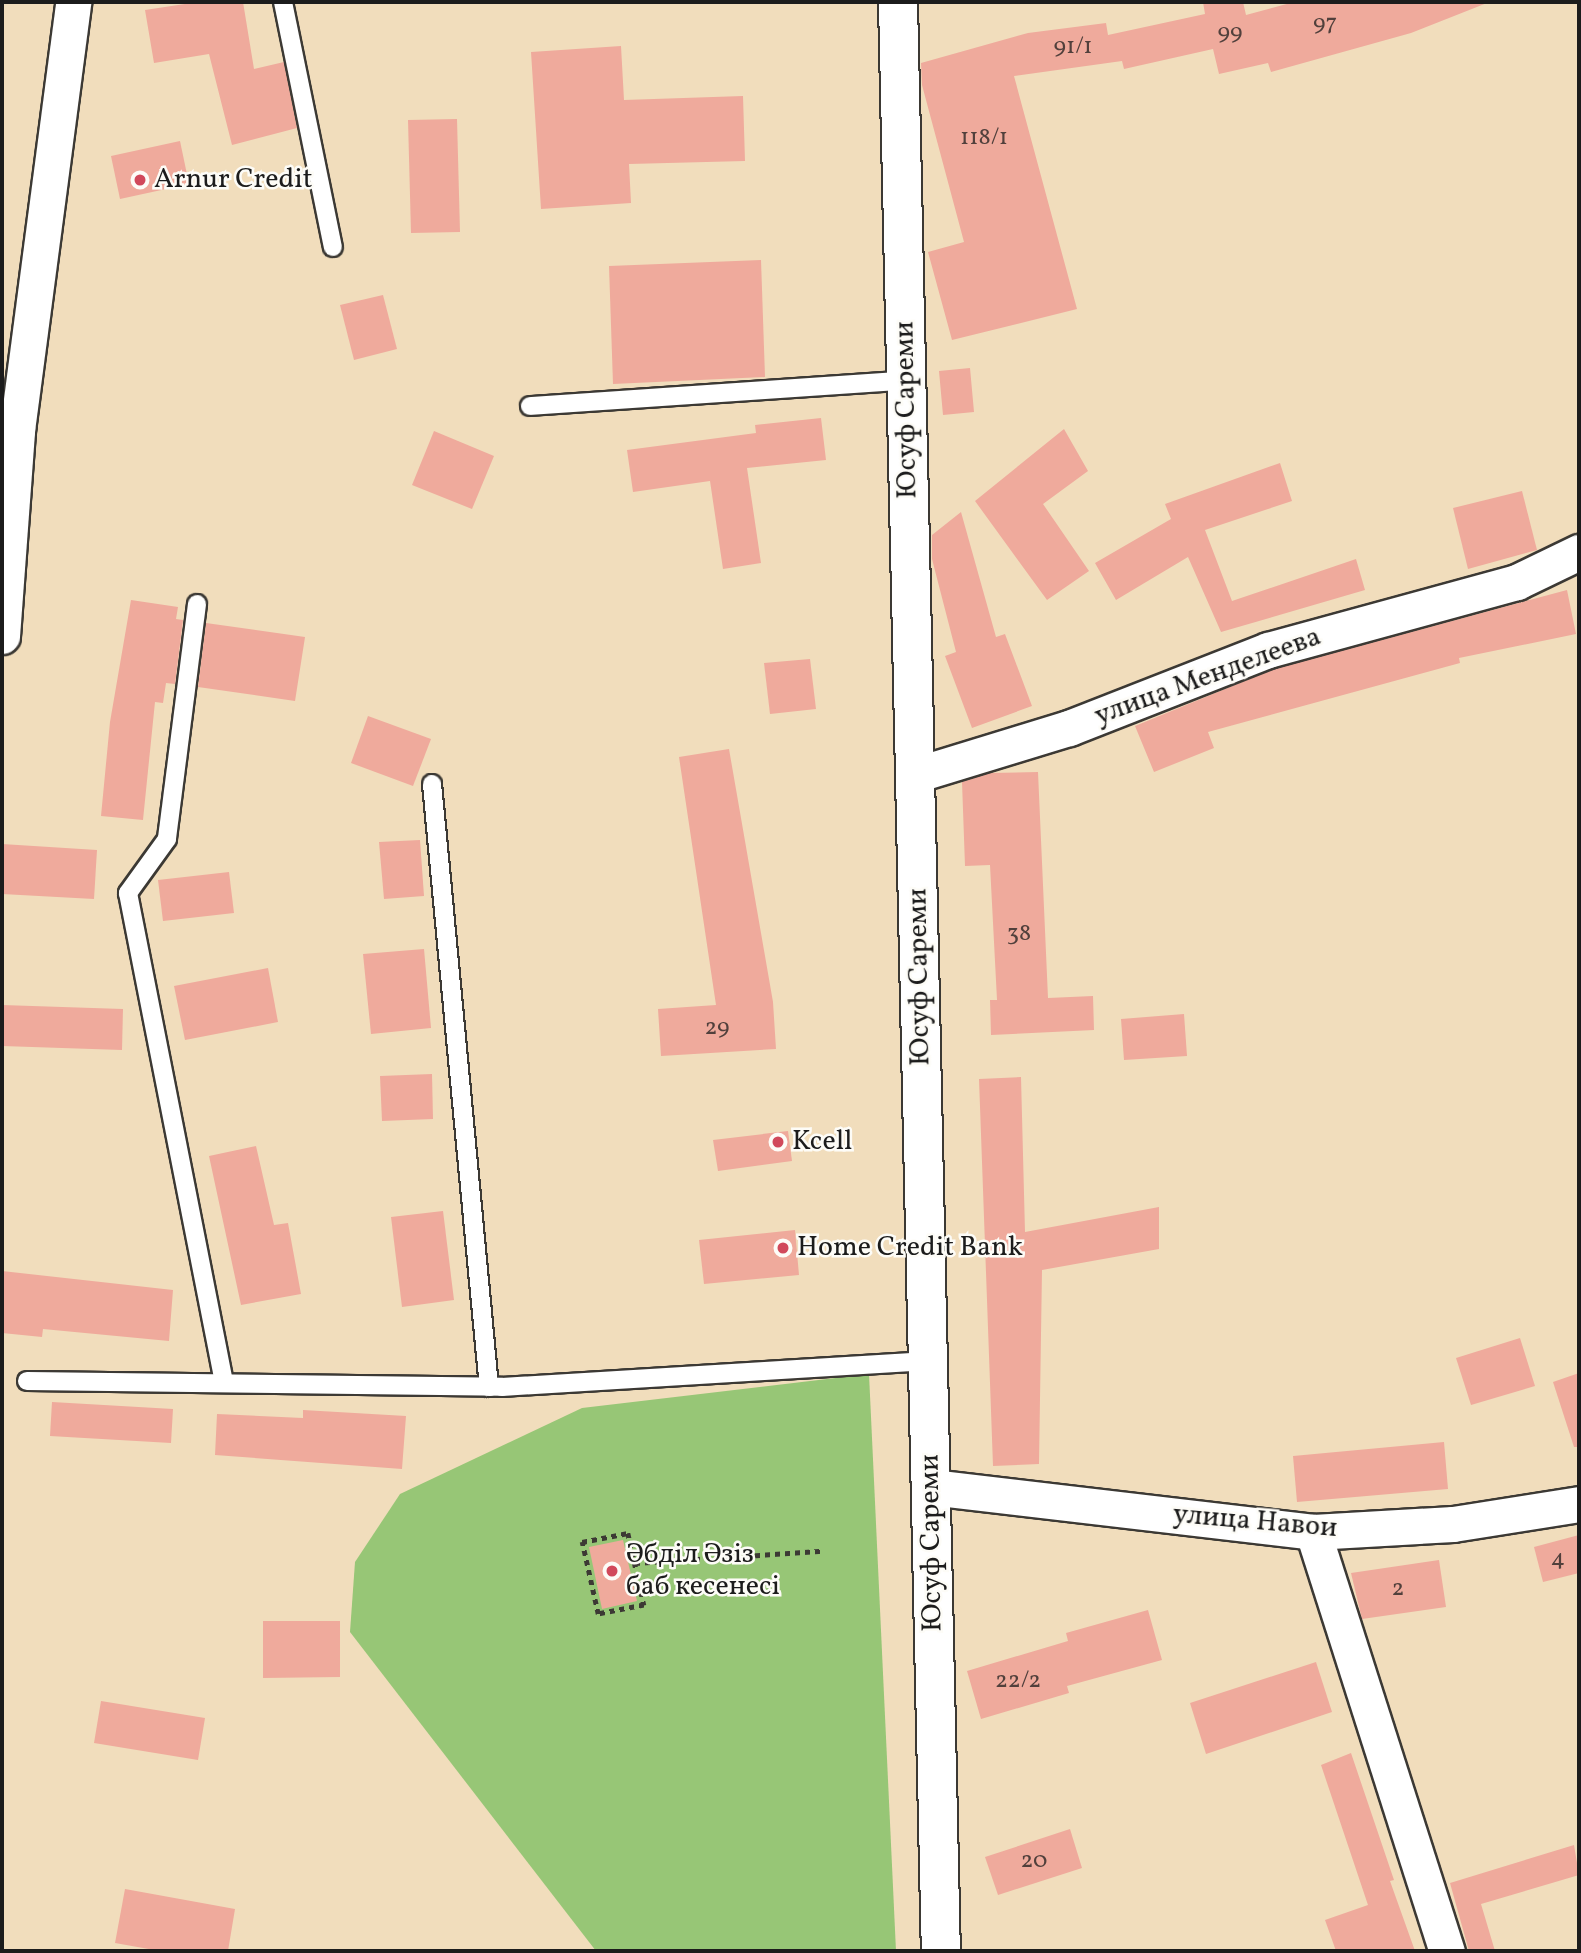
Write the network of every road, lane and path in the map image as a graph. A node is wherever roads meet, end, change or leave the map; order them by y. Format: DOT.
graph roads {
  1 [pos="73,2"];
  2 [pos="283,2"];
  3 [pos="898,2"];
  4 [pos="333,247"];
  5 [pos="906,380"];
  6 [pos="530,406"];
  7 [pos="1579,552"];
  8 [pos="197,604"];
  9 [pos="2,636"];
  10 [pos="915,775"];
  11 [pos="432,784"];
  12 [pos="928,1361"];
  13 [pos="27,1381"];
  14 [pos="224,1383"];
  15 [pos="489,1387"];
  16 [pos="931,1487"];
  17 [pos="1579,1504"];
  18 [pos="1313,1532"];
  19 [pos="823,1551"];
  20 [pos="635,1563"];
  21 [pos="941,1951"];
  22 [pos="1447,1951"];
  1 -- 9 [label="street"];
  2 -- 4 [label="lane"];
  3 -- 5 [label="main road, Юсуф Сареми"];
  5 -- 6 [label="lane"];
  5 -- 10 [label="main road, Юсуф Сареми"];
  7 -- 10 [label="street, улица Менделеева"];
  8 -- 14 [label="lane"];
  10 -- 12 [label="main road, Юсуф Сареми"];
  11 -- 15 [label="lane"];
  12 -- 15 [label="lane"];
  12 -- 16 [label="main road, Юсуф Сареми"];
  13 -- 14 [label="lane"];
  14 -- 15 [label="lane"];
  16 -- 18 [label="street, улица Навои"];
  16 -- 21 [label="main road, Юсуф Сареми"];
  17 -- 18 [label="street, улица Навои"];
  18 -- 22 [label="street"];
  19 -- 20 [label="path"];
  20 -- 20 [label="path"];
}
